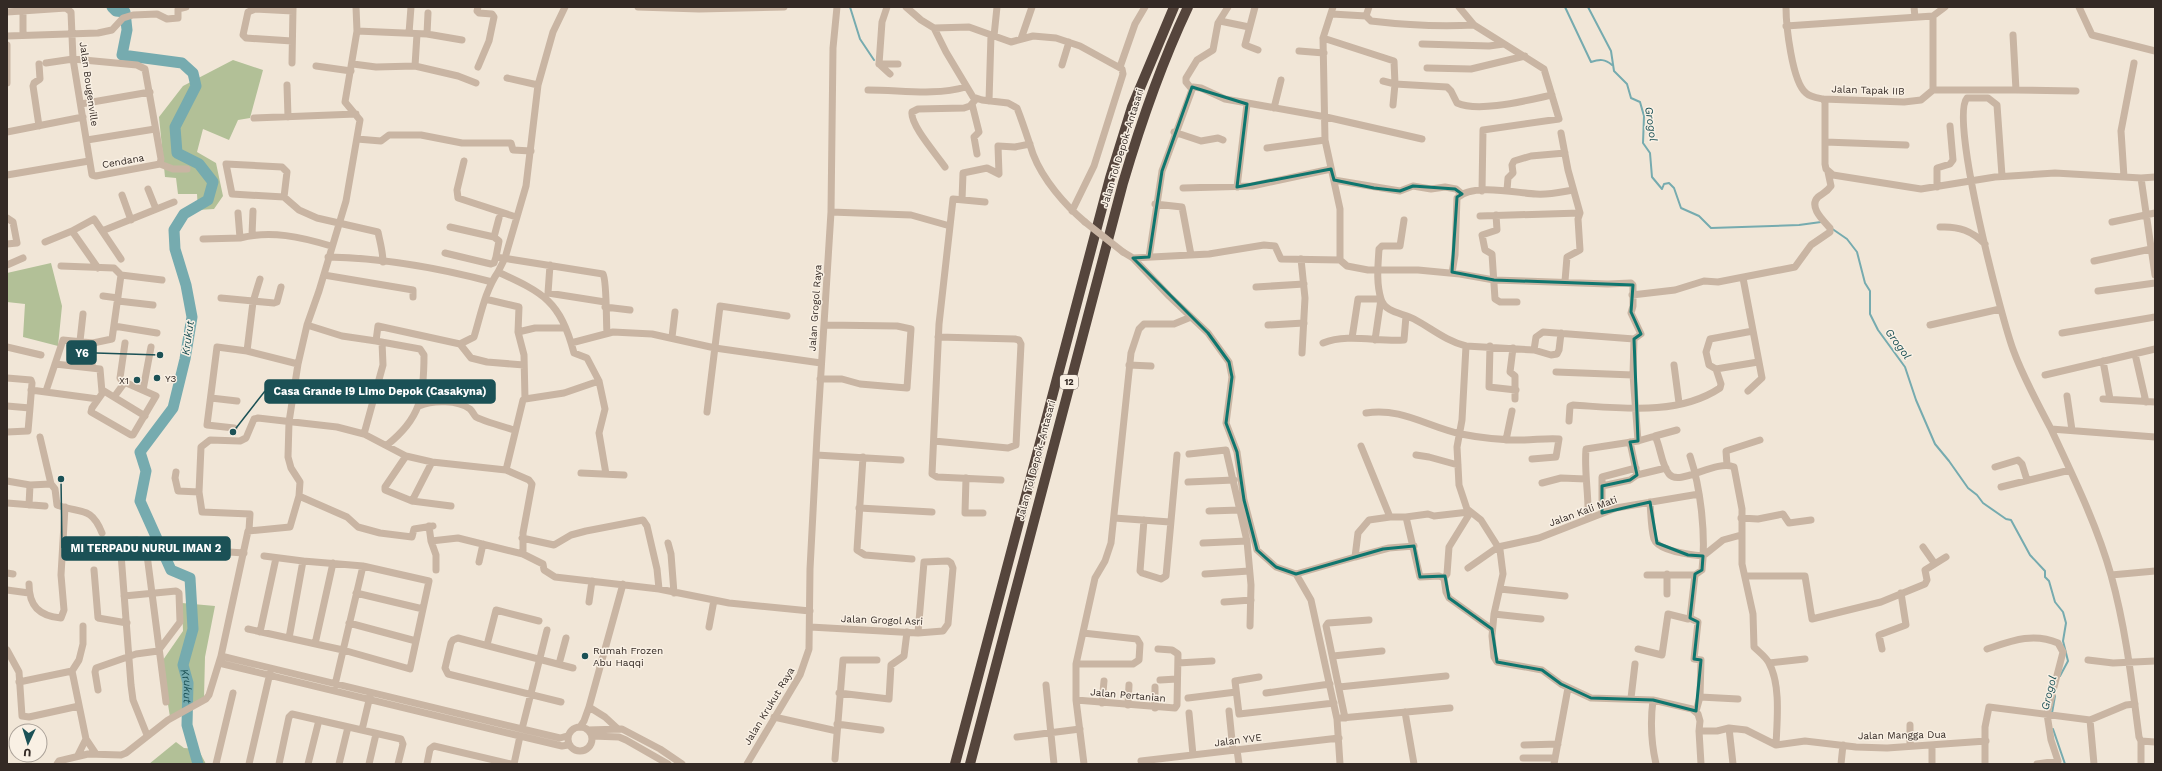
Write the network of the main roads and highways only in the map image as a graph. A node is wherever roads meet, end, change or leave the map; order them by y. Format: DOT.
graph roads {
  1 [pos="1174,7"];
  2 [pos="1188,7"];
  3 [pos="955,764"];
  4 [pos="970,764"];
  1 -- 3 [label="highway, Jalan Tol Depok–Antasari / 12"];
  2 -- 4 [label="highway, Jalan Tol Depok–Antasari / 12"];
}
